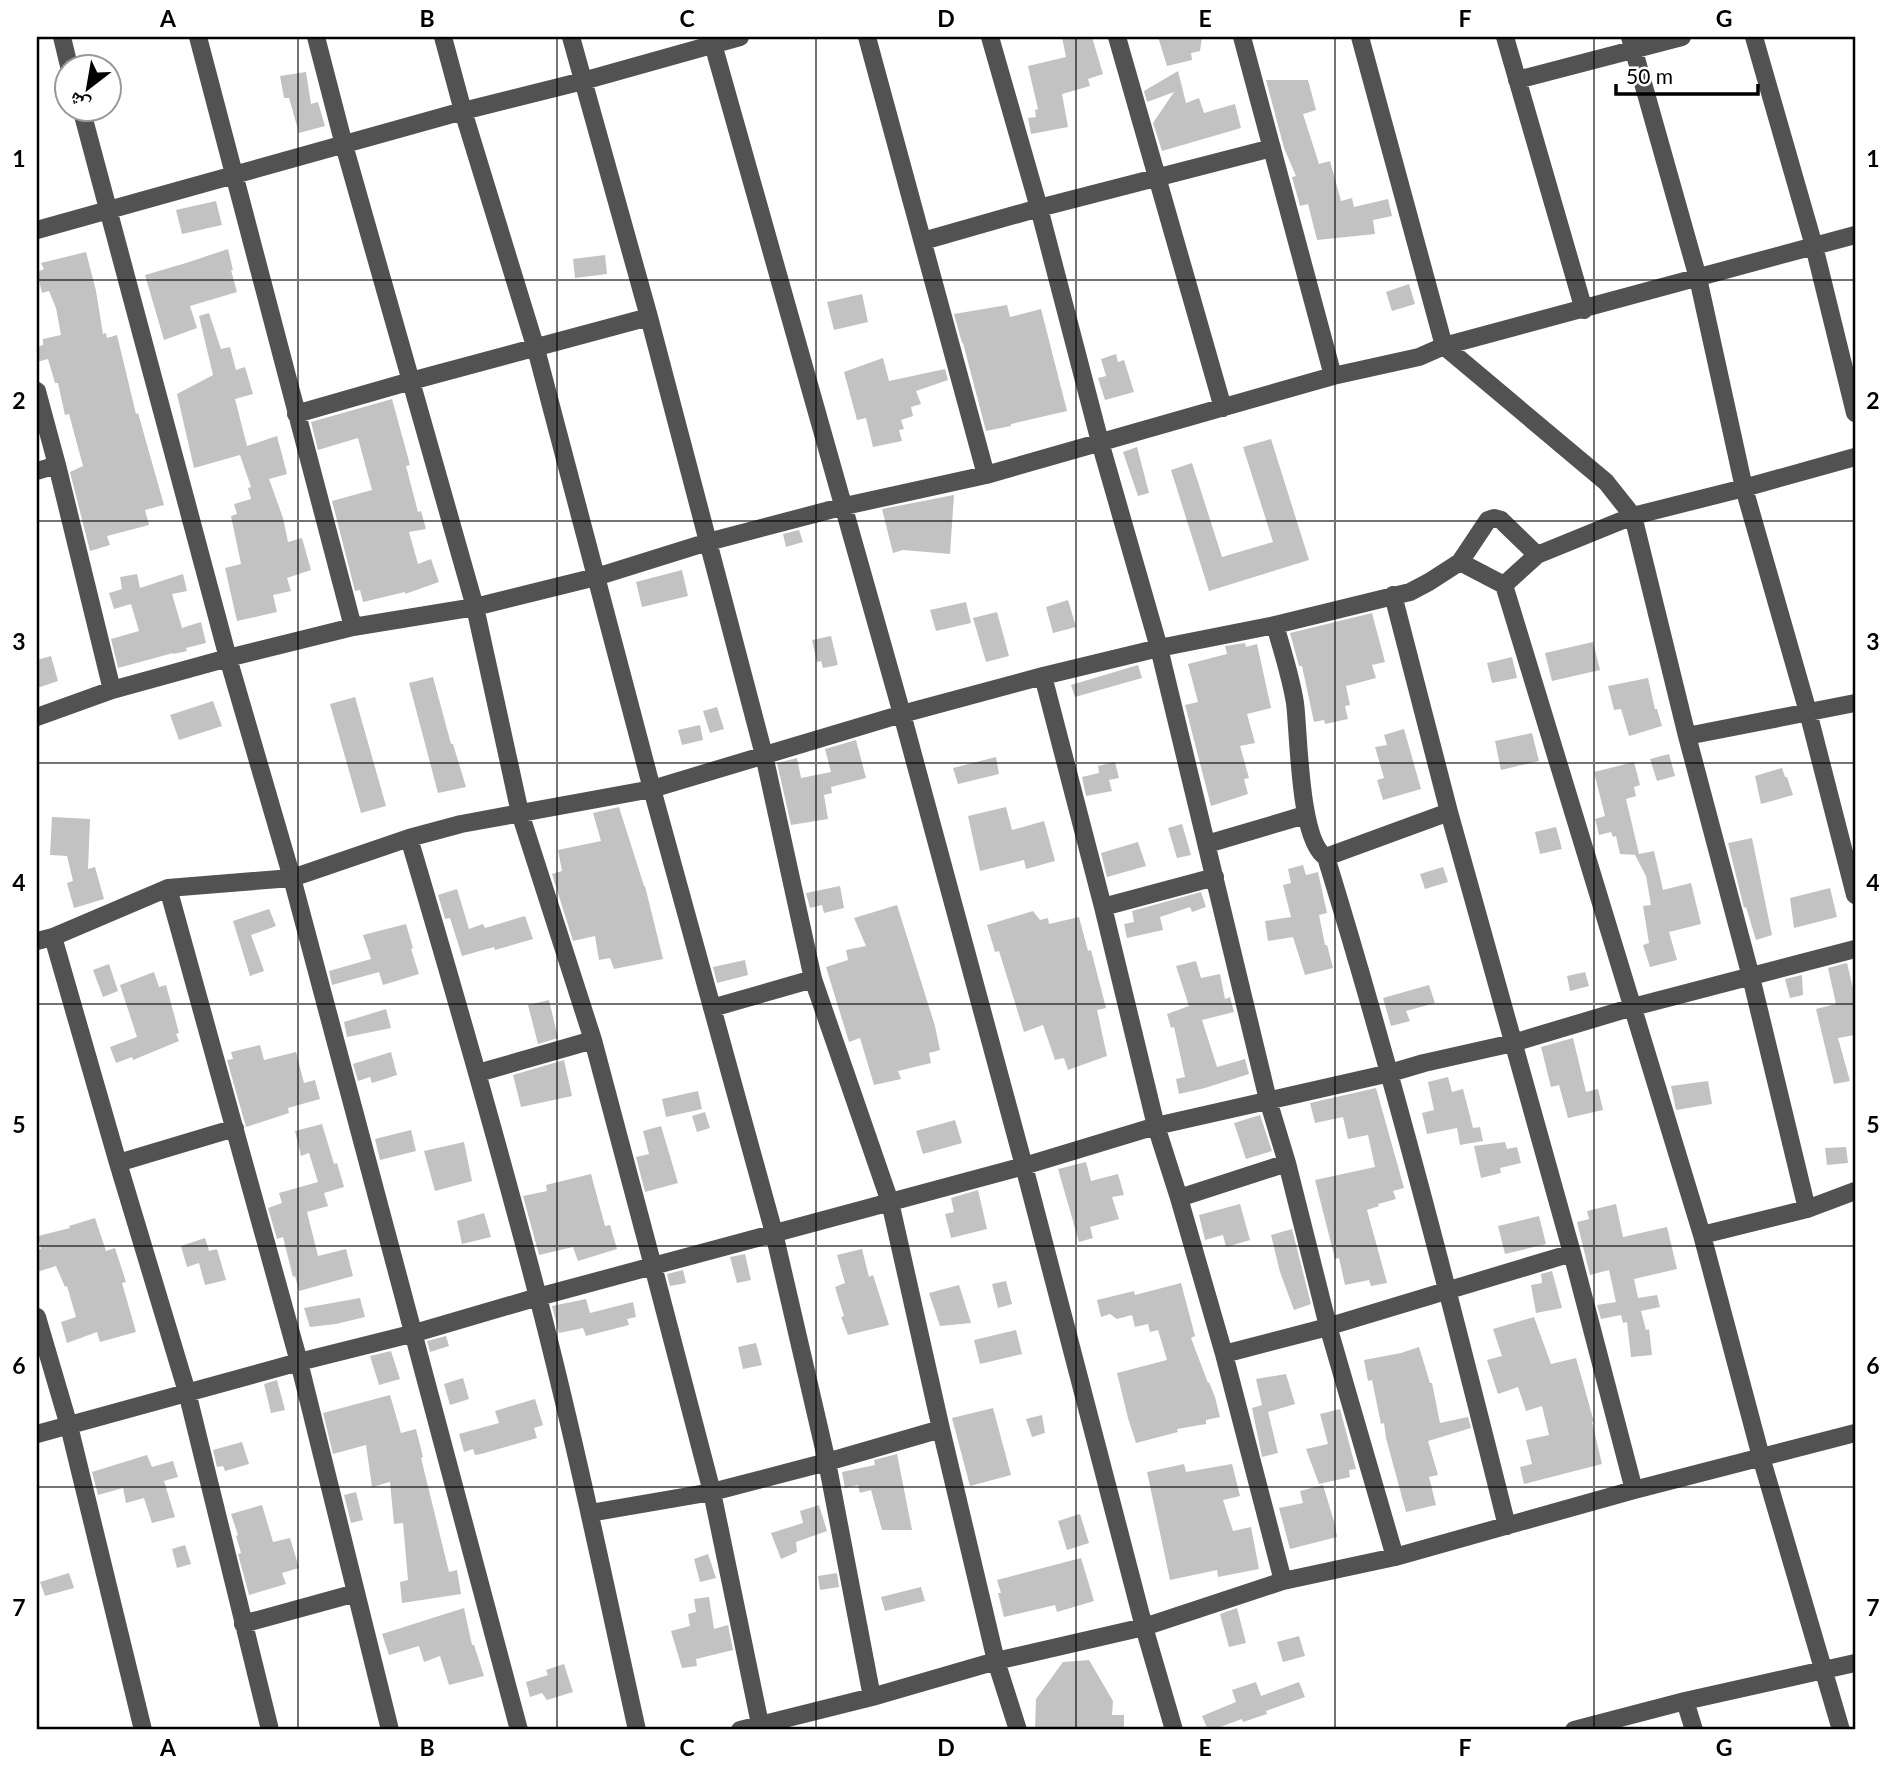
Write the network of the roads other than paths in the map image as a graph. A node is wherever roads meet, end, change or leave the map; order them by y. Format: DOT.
graph roads {
  1 [pos="198,37"];
  2 [pos="316,37"];
  3 [pos="443,37"];
  4 [pos="571,37"];
  5 [pos="740,37"];
  6 [pos="867,37"];
  7 [pos="990,37"];
  8 [pos="1118,37"];
  9 [pos="1242,37"];
  10 [pos="1360,37"];
  11 [pos="1505,37"];
  12 [pos="1682,37"];
  13 [pos="1754,37"];
  14 [pos="712,41"];
  15 [pos="1632,43"];
  16 [pos="583,80"];
  17 [pos="1517,80"];
  18 [pos="463,111"];
  19 [pos="84,122"];
  20 [pos="344,145"];
  21 [pos="1272,148"];
  22 [pos="235,175"];
  23 [pos="1158,177"];
  24 [pos="1039,208"];
  25 [pos="108,211"];
  26 [pos="37,230"];
  27 [pos="1855,235"];
  28 [pos="923,241"];
  29 [pos="1814,246"];
  30 [pos="1698,278"];
  31 [pos="1584,310"];
  32 [pos="649,317"];
  33 [pos="1444,346"];
  34 [pos="536,348"];
  35 [pos="1333,376"];
  36 [pos="411,381"];
  37 [pos="37,391"];
  38 [pos="1223,408"];
  39 [pos="1855,413"];
  40 [pos="296,414"];
  41 [pos="1100,442"];
  42 [pos="1855,457"];
  43 [pos="57,465"];
  44 [pos="37,471"];
  45 [pos="986,475"];
  46 [pos="1744,488"];
  47 [pos="845,506"];
  48 [pos="1633,516"];
  49 [pos="708,542"];
  50 [pos="1537,555"];
  51 [pos="1460,562"];
  52 [pos="596,577"];
  53 [pos="1504,585"];
  54 [pos="1393,595"];
  55 [pos="475,607"];
  56 [pos="1275,625"];
  57 [pos="352,627"];
  58 [pos="1159,648"];
  59 [pos="228,658"];
  60 [pos="1043,676"];
  61 [pos="112,690"];
  62 [pos="1855,703"];
  63 [pos="1808,712"];
  64 [pos="902,714"];
  65 [pos="37,716"];
  66 [pos="1688,736"];
  67 [pos="764,755"];
  68 [pos="652,789"];
  69 [pos="1449,812"];
  70 [pos="520,813"];
  71 [pos="1306,816"];
  72 [pos="409,838"];
  73 [pos="1207,844"];
  74 [pos="1326,857"];
  75 [pos="1215,877"];
  76 [pos="292,878"];
  77 [pos="168,888"];
  78 [pos="1855,895"];
  79 [pos="1103,907"];
  80 [pos="45,939"];
  81 [pos="1855,949"];
  82 [pos="1751,977"];
  83 [pos="813,979"];
  84 [pos="1633,1007"];
  85 [pos="712,1008"];
  86 [pos="593,1040"];
  87 [pos="1513,1043"];
  88 [pos="478,1073"];
  89 [pos="1390,1073"];
  90 [pos="1268,1100"];
  91 [pos="1156,1126"];
  92 [pos="235,1128"];
  93 [pos="118,1163"];
  94 [pos="1287,1163"];
  95 [pos="1024,1166"];
  96 [pos="1855,1191"];
  97 [pos="1180,1198"];
  98 [pos="890,1202"];
  99 [pos="1807,1209"];
  100 [pos="774,1233"];
  101 [pos="1702,1235"];
  102 [pos="1572,1253"];
  103 [pos="653,1266"];
  104 [pos="1448,1289"];
  105 [pos="538,1297"];
  106 [pos="37,1317"];
  107 [pos="1328,1326"];
  108 [pos="415,1333"];
  109 [pos="1224,1354"];
  110 [pos="299,1362"];
  111 [pos="187,1392"];
  112 [pos="69,1426"];
  113 [pos="941,1429"];
  114 [pos="1855,1433"];
  115 [pos="37,1434"];
  116 [pos="1761,1457"];
  117 [pos="827,1462"];
  118 [pos="1634,1490"];
  119 [pos="712,1492"];
  120 [pos="590,1513"];
  121 [pos="1507,1526"];
  122 [pos="1395,1557"];
  123 [pos="1283,1581"];
  124 [pos="356,1593"];
  125 [pos="243,1623"];
  126 [pos="1144,1627"];
  127 [pos="996,1661"];
  128 [pos="1855,1663"];
  129 [pos="1824,1671"];
  130 [pos="872,1697"];
  131 [pos="1685,1701"];
  132 [pos="760,1724"];
  133 [pos="143,1730"];
  134 [pos="270,1730"];
  135 [pos="390,1730"];
  136 [pos="519,1730"];
  137 [pos="637,1730"];
  138 [pos="740,1730"];
  139 [pos="1018,1730"];
  140 [pos="1174,1730"];
  141 [pos="1577,1730"];
  142 [pos="1694,1730"];
  143 [pos="1841,1730"];
  1 -- 22 [label="street"];
  2 -- 20 [label="street"];
  3 -- 18 [label="street"];
  4 -- 16 [label="street"];
  5 -- 14 [label="street"];
  6 -- 28 [label="street"];
  7 -- 24 [label="street"];
  8 -- 23 [label="street"];
  9 -- 21 [label="street"];
  10 -- 33 [label="street"];
  11 -- 17 [label="street"];
  12 -- 15 [label="street"];
  13 -- 29 [label="street"];
  14 -- 16 [label="street"];
  14 -- 47 [label="street"];
  15 -- 17 [label="street"];
  15 -- 30 [label="street"];
  16 -- 18 [label="street"];
  16 -- 32 [label="street"];
  17 -- 31 [label="street"];
  18 -- 20 [label="street"];
  18 -- 34 [label="street"];
  19 -- 25 [label="street"];
  20 -- 22 [label="street"];
  20 -- 36 [label="street"];
  21 -- 23 [label="street"];
  21 -- 35 [label="street"];
  22 -- 25 [label="street"];
  22 -- 40 [label="street"];
  23 -- 24 [label="street"];
  23 -- 38 [label="street"];
  24 -- 28 [label="street"];
  24 -- 41 [label="street"];
  25 -- 26 [label="street"];
  25 -- 59 [label="street"];
  27 -- 29 [label="street"];
  28 -- 45 [label="street"];
  29 -- 30 [label="street"];
  29 -- 39 [label="street"];
  30 -- 31 [label="street"];
  30 -- 46 [label="street"];
  31 -- 33 [label="street"];
  32 -- 34 [label="street"];
  32 -- 49 [label="street"];
  33 -- 35 [label="street"];
  33 -- 48 [label="street"];
  34 -- 36 [label="street"];
  34 -- 52 [label="street"];
  35 -- 38 [label="street"];
  36 -- 40 [label="street"];
  36 -- 55 [label="street"];
  37 -- 43 [label="street"];
  38 -- 41 [label="street"];
  40 -- 57 [label="street"];
  41 -- 45 [label="street"];
  41 -- 58 [label="street"];
  42 -- 46 [label="street"];
  43 -- 44 [label="street"];
  43 -- 61 [label="street"];
  45 -- 47 [label="street"];
  46 -- 48 [label="street"];
  46 -- 63 [label="street"];
  47 -- 49 [label="street"];
  47 -- 64 [label="street"];
  48 -- 50 [label="street"];
  48 -- 66 [label="street"];
  49 -- 52 [label="street"];
  49 -- 67 [label="street"];
  50 -- 51 [label="street"];
  50 -- 53 [label="street"];
  51 -- 53 [label="street"];
  51 -- 54 [label="street"];
  52 -- 55 [label="street"];
  52 -- 68 [label="street"];
  53 -- 84 [label="street"];
  54 -- 56 [label="street"];
  54 -- 69 [label="street"];
  55 -- 57 [label="street"];
  55 -- 70 [label="street"];
  56 -- 58 [label="street"];
  56 -- 71 [label="street"];
  57 -- 59 [label="street"];
  58 -- 60 [label="street"];
  58 -- 73 [label="street"];
  59 -- 61 [label="street"];
  59 -- 76 [label="street"];
  60 -- 64 [label="street"];
  60 -- 79 [label="street"];
  61 -- 65 [label="street"];
  62 -- 63 [label="street"];
  63 -- 66 [label="street"];
  63 -- 78 [label="street"];
  64 -- 67 [label="street"];
  64 -- 95 [label="street"];
  66 -- 82 [label="street"];
  67 -- 68 [label="street"];
  67 -- 83 [label="street"];
  68 -- 70 [label="street"];
  68 -- 85 [label="street"];
  69 -- 74 [label="street"];
  69 -- 87 [label="street"];
  70 -- 72 [label="street"];
  70 -- 86 [label="street"];
  71 -- 73 [label="street"];
  71 -- 74 [label="street"];
  72 -- 76 [label="street"];
  72 -- 88 [label="street"];
  73 -- 75 [label="street"];
  74 -- 89 [label="street"];
  75 -- 79 [label="street"];
  75 -- 90 [label="street"];
  76 -- 77 [label="street"];
  76 -- 108 [label="street"];
  77 -- 80 [label="street"];
  77 -- 92 [label="street"];
  79 -- 91 [label="street"];
  80 -- 93 [label="street"];
  81 -- 82 [label="street"];
  82 -- 84 [label="street"];
  82 -- 99 [label="street"];
  83 -- 85 [label="street"];
  83 -- 98 [label="street"];
  84 -- 87 [label="street"];
  84 -- 101 [label="street"];
  85 -- 100 [label="street"];
  86 -- 88 [label="street"];
  86 -- 103 [label="street"];
  87 -- 89 [label="street"];
  87 -- 102 [label="street"];
  88 -- 105 [label="street"];
  89 -- 90 [label="street"];
  89 -- 104 [label="street"];
  90 -- 91 [label="street"];
  90 -- 94 [label="street"];
  91 -- 95 [label="street"];
  91 -- 97 [label="street"];
  92 -- 93 [label="street"];
  92 -- 110 [label="street"];
  93 -- 111 [label="street"];
  94 -- 97 [label="street"];
  94 -- 107 [label="street"];
  95 -- 98 [label="street"];
  95 -- 126 [label="street"];
  96 -- 99 [label="street"];
  97 -- 109 [label="street"];
  98 -- 100 [label="street"];
  98 -- 113 [label="street"];
  99 -- 101 [label="street"];
  100 -- 103 [label="street"];
  100 -- 117 [label="street"];
  101 -- 116 [label="street"];
  102 -- 104 [label="street"];
  102 -- 118 [label="street"];
  103 -- 105 [label="street"];
  103 -- 119 [label="street"];
  104 -- 107 [label="street"];
  104 -- 121 [label="street"];
  105 -- 108 [label="street"];
  105 -- 120 [label="street"];
  106 -- 112 [label="street"];
  107 -- 109 [label="street"];
  107 -- 122 [label="street"];
  108 -- 110 [label="street"];
  108 -- 136 [label="street"];
  109 -- 123 [label="street"];
  110 -- 111 [label="street"];
  110 -- 124 [label="street"];
  111 -- 112 [label="street"];
  111 -- 125 [label="street"];
  112 -- 115 [label="street"];
  112 -- 133 [label="street"];
  113 -- 117 [label="street"];
  113 -- 127 [label="street"];
  114 -- 116 [label="street"];
  116 -- 118 [label="street"];
  116 -- 129 [label="street"];
  117 -- 119 [label="street"];
  117 -- 130 [label="street"];
  118 -- 121 [label="street"];
  119 -- 120 [label="street"];
  119 -- 132 [label="street"];
  120 -- 137 [label="street"];
  121 -- 122 [label="street"];
  122 -- 123 [label="street"];
  123 -- 126 [label="street"];
  124 -- 125 [label="street"];
  124 -- 135 [label="street"];
  125 -- 134 [label="street"];
  126 -- 127 [label="street"];
  126 -- 140 [label="street"];
  127 -- 130 [label="street"];
  127 -- 139 [label="street"];
  128 -- 129 [label="street"];
  129 -- 131 [label="street"];
  129 -- 143 [label="street"];
  130 -- 132 [label="street"];
  131 -- 141 [label="street"];
  131 -- 142 [label="street"];
  132 -- 138 [label="street"];
}
